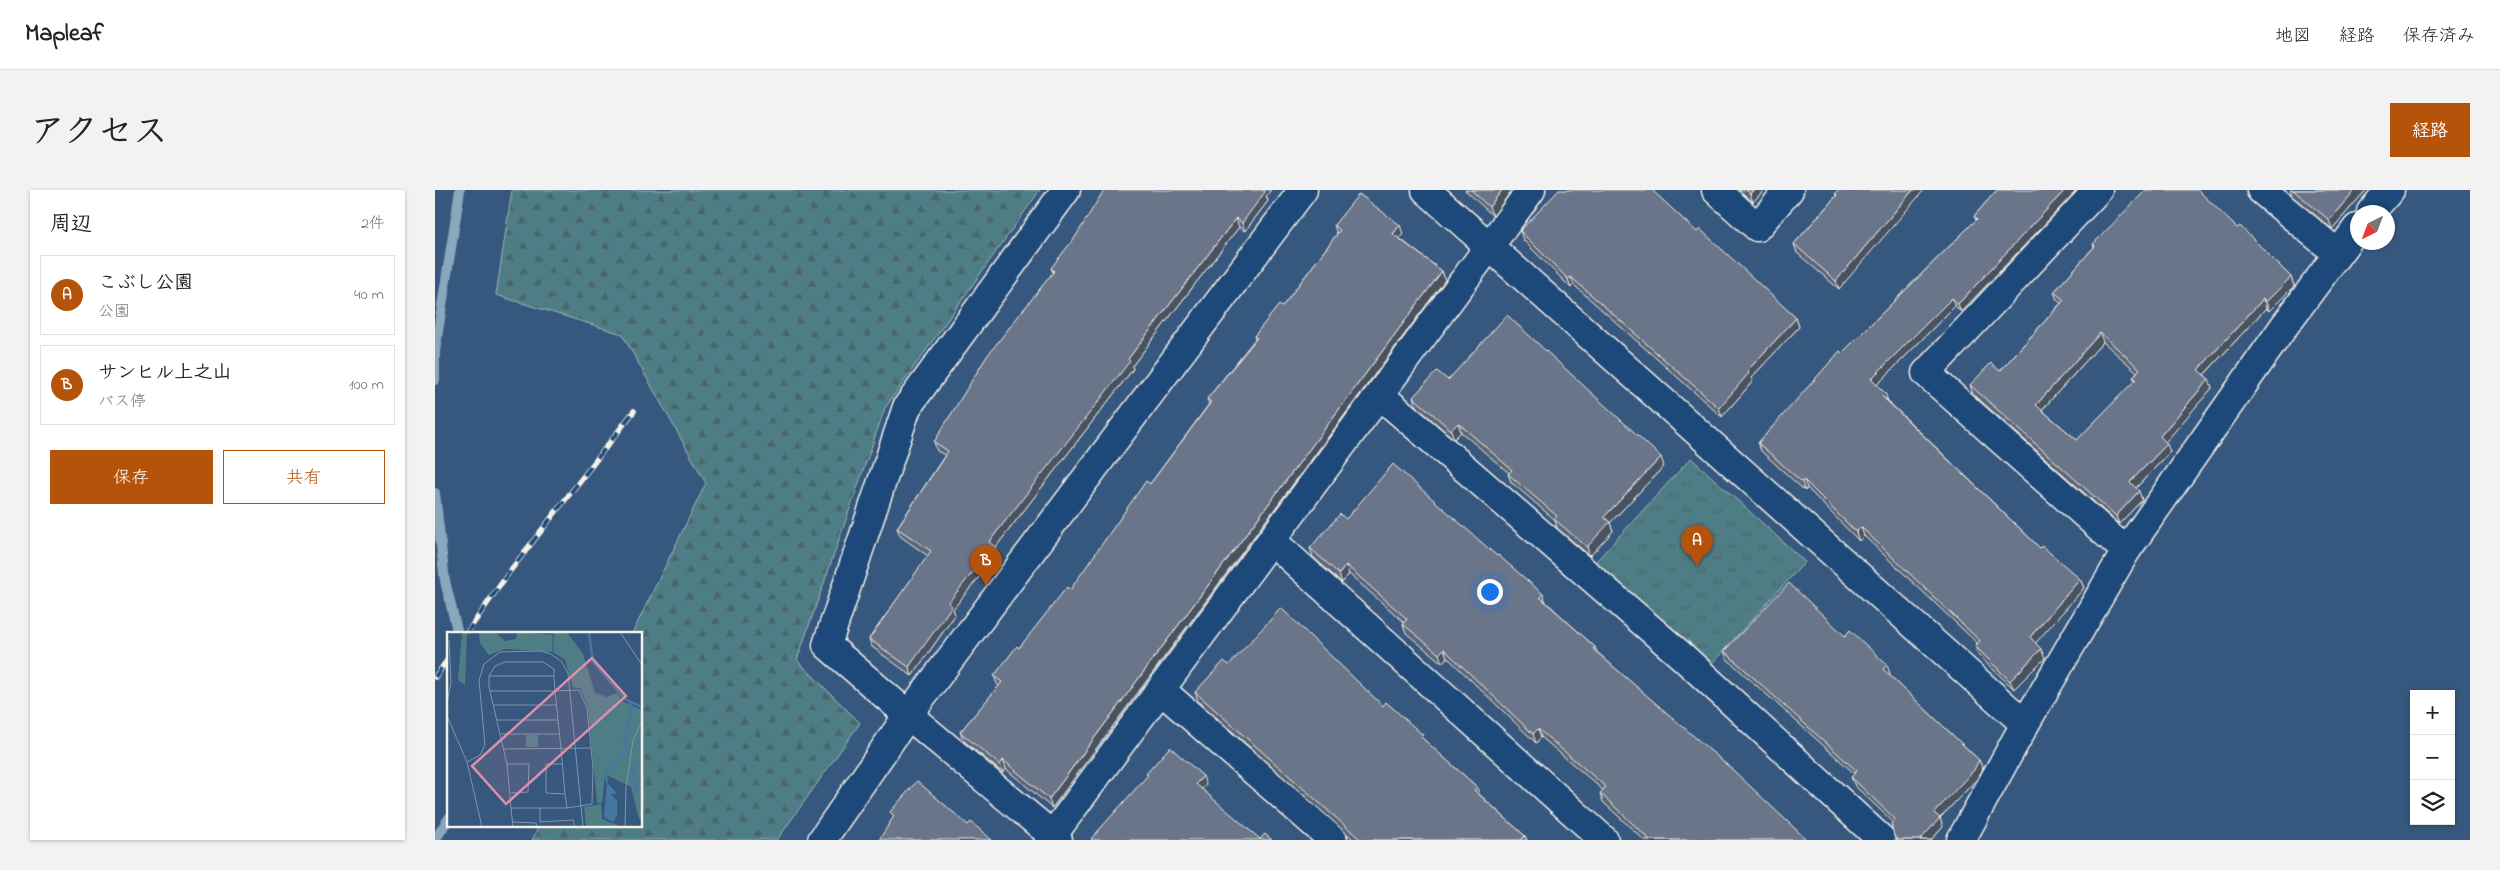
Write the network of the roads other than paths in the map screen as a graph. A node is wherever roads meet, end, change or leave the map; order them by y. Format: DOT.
graph roads {
  1 [pos="1066,190"];
  2 [pos="1303,190"];
  3 [pos="1426,190"];
  4 [pos="1531,190"];
  5 [pos="1716,190"];
  6 [pos="1789,190"];
  7 [pos="2098,190"];
  8 [pos="2261,190"];
  9 [pos="2390,190"];
  10 [pos="2377,205"];
  11 [pos="2350,237"];
  12 [pos="1489,246"];
  13 [pos="2337,253"];
  14 [pos="1380,395"];
  15 [pos="1272,541"];
  16 [pos="2126,551"];
  17 [pos="1161,690"];
  18 [pos="907,715"];
  19 [pos="2025,724"];
  20 [pos="1053,838"];
  21 [pos="822,840"];
  22 [pos="1333,840"];
  23 [pos="1604,840"];
  24 [pos="1881,840"];
  25 [pos="1961,840"];
  1 -- 18 [label="street"];
  2 -- 18 [label="street"];
  3 -- 12 [label="street"];
  4 -- 12 [label="street"];
  5 -- 6 [label="street"];
  7 -- 16 [label="street"];
  8 -- 13 [label="street"];
  9 -- 10 [label="street"];
  11 -- 13 [label="street"];
  12 -- 14 [label="street"];
  12 -- 19 [label="street"];
  13 -- 16 [label="street"];
  14 -- 15 [label="street"];
  14 -- 24 [label="street"];
  15 -- 17 [label="street"];
  15 -- 23 [label="street"];
  16 -- 19 [label="street"];
  17 -- 20 [label="street"];
  17 -- 22 [label="street"];
  18 -- 20 [label="street"];
  18 -- 21 [label="street"];
  19 -- 25 [label="street"];
}
